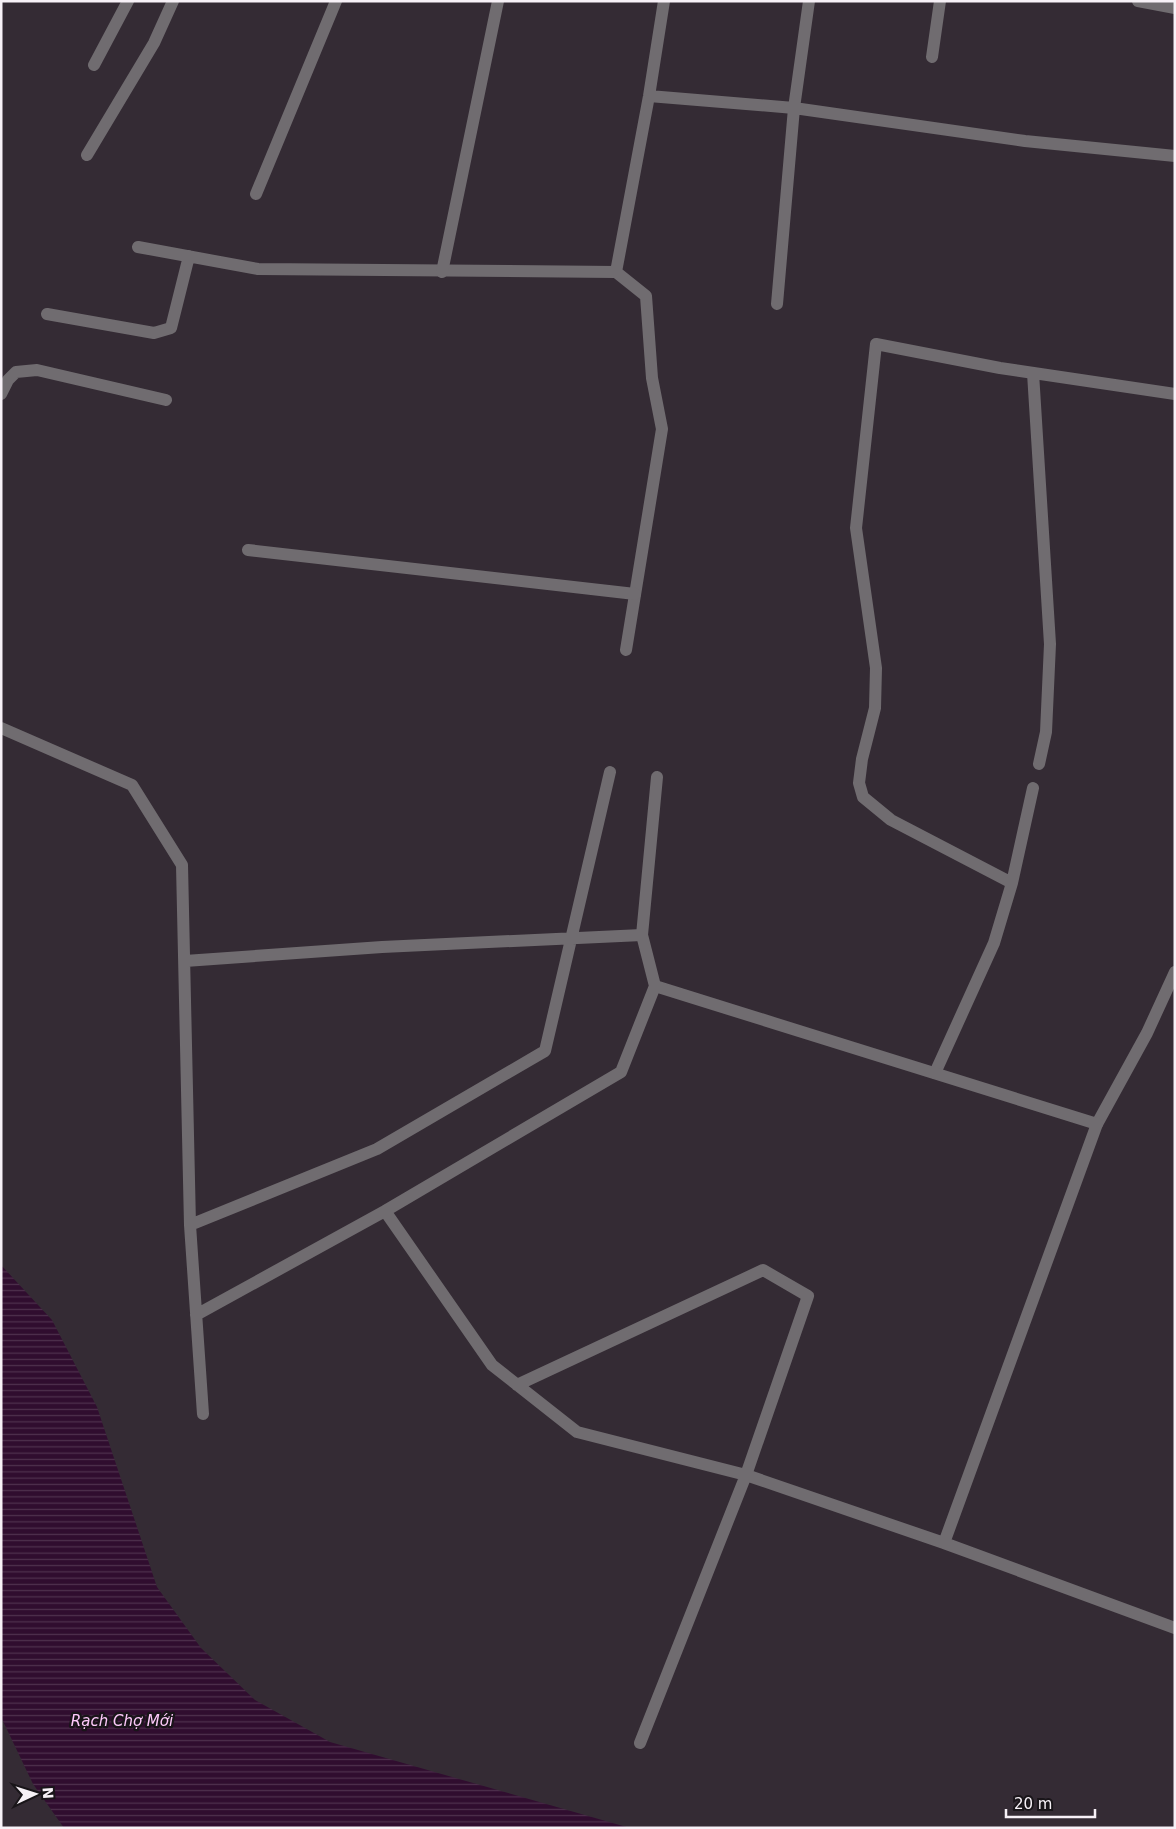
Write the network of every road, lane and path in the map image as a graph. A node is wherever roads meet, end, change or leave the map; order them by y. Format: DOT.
graph roads {
  1 [pos="128,1"];
  2 [pos="173,1"];
  3 [pos="336,1"];
  4 [pos="498,1"];
  5 [pos="664,1"];
  6 [pos="809,1"];
  7 [pos="940,1"];
  8 [pos="1138,1"];
  9 [pos="1175,8"];
  10 [pos="932,57"];
  11 [pos="94,65"];
  12 [pos="650,96"];
  13 [pos="794,108"];
  14 [pos="87,155"];
  15 [pos="1175,156"];
  16 [pos="256,194"];
  17 [pos="138,247"];
  18 [pos="189,256"];
  19 [pos="442,272"];
  20 [pos="616,272"];
  21 [pos="777,304"];
  22 [pos="47,314"];
  23 [pos="1033,373"];
  24 [pos="1,394"];
  25 [pos="1175,394"];
  26 [pos="166,400"];
  27 [pos="248,550"];
  28 [pos="635,594"];
  29 [pos="626,650"];
  30 [pos="1,728"];
  31 [pos="1039,764"];
  32 [pos="610,772"];
  33 [pos="657,777"];
  34 [pos="1034,788"];
  35 [pos="1012,883"];
  36 [pos="642,936"];
  37 [pos="571,939"];
  38 [pos="185,961"];
  39 [pos="1175,972"];
  40 [pos="655,986"];
  41 [pos="935,1073"];
  42 [pos="1097,1124"];
  43 [pos="385,1211"];
  44 [pos="190,1225"];
  45 [pos="196,1315"];
  46 [pos="517,1385"];
  47 [pos="203,1414"];
  48 [pos="746,1475"];
  49 [pos="944,1543"];
  50 [pos="1175,1628"];
  51 [pos="640,1742"];
  1 -- 11 [label="street"];
  2 -- 14 [label="street"];
  3 -- 16 [label="street"];
  4 -- 19 [label="street"];
  5 -- 12 [label="street"];
  6 -- 13 [label="street"];
  7 -- 10 [label="street"];
  8 -- 9 [label="street"];
  12 -- 13 [label="street"];
  12 -- 20 [label="street"];
  13 -- 15 [label="street"];
  13 -- 21 [label="street"];
  17 -- 18 [label="street"];
  18 -- 19 [label="street"];
  18 -- 22 [label="street"];
  19 -- 20 [label="street"];
  20 -- 28 [label="street"];
  23 -- 25 [label="street"];
  23 -- 31 [label="street"];
  23 -- 35 [label="street"];
  24 -- 26 [label="street"];
  27 -- 28 [label="street"];
  28 -- 29 [label="street"];
  30 -- 38 [label="street"];
  32 -- 37 [label="street"];
  33 -- 36 [label="street"];
  34 -- 35 [label="street"];
  35 -- 41 [label="street"];
  36 -- 37 [label="street"];
  36 -- 40 [label="street"];
  37 -- 38 [label="street"];
  37 -- 44 [label="street"];
  38 -- 44 [label="street"];
  39 -- 42 [label="street"];
  40 -- 41 [label="street"];
  40 -- 43 [label="street"];
  41 -- 42 [label="street"];
  42 -- 49 [label="street"];
  43 -- 45 [label="street"];
  43 -- 46 [label="street"];
  44 -- 45 [label="street"];
  45 -- 47 [label="street"];
  46 -- 48 [label="street"];
  46 -- 48 [label="street"];
  48 -- 49 [label="street"];
  48 -- 51 [label="street"];
  49 -- 50 [label="street"];
}
